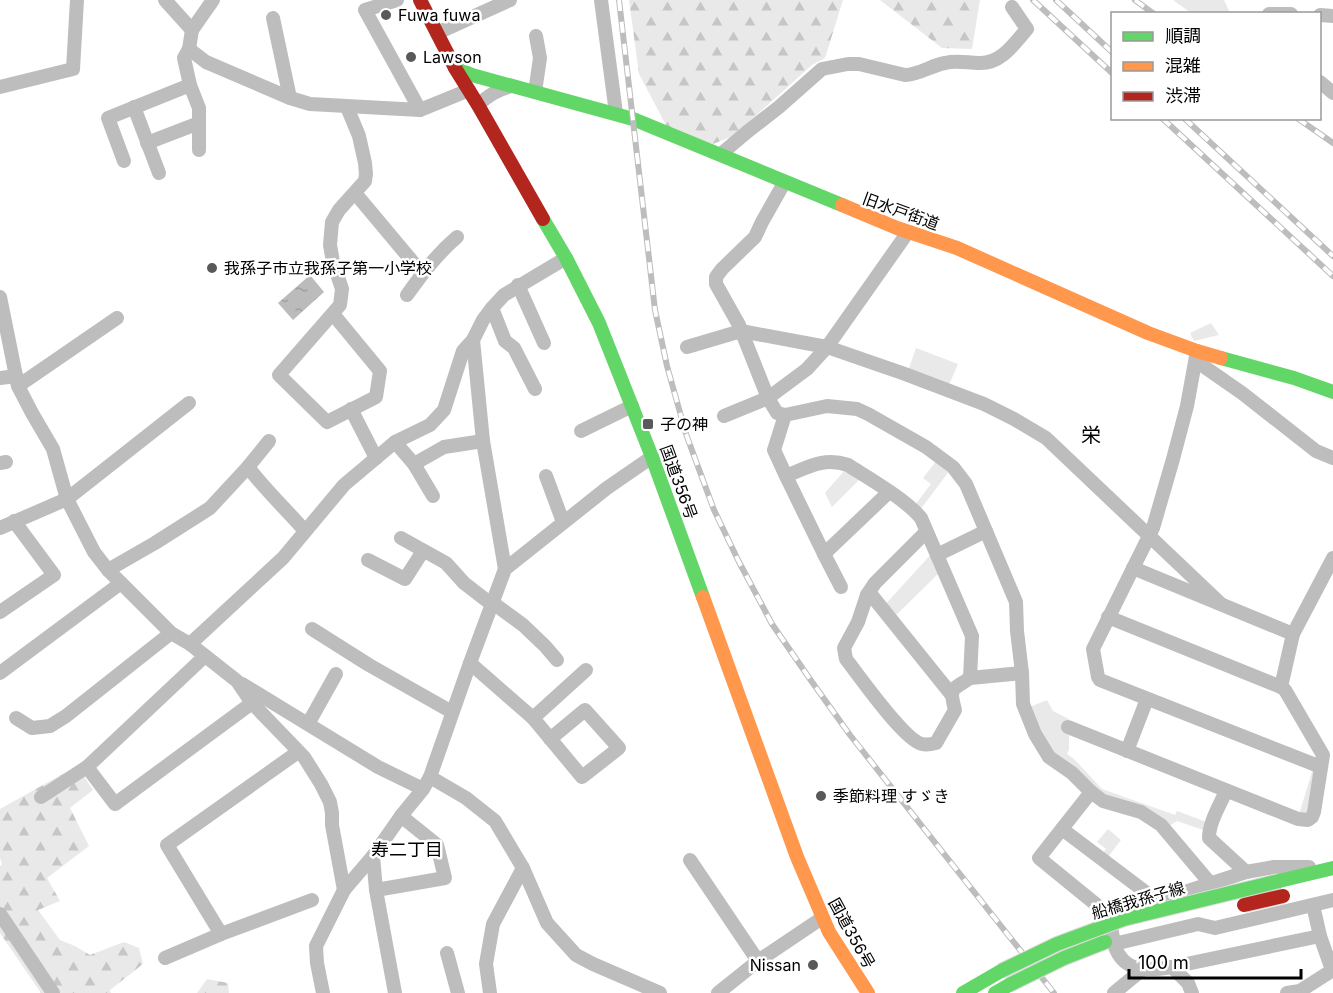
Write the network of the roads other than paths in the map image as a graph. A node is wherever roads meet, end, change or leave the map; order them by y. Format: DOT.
graph roads {
  1 [pos="77,0"];
  2 [pos="165,0"];
  3 [pos="213,0"];
  4 [pos="397,0"];
  5 [pos="420,0"];
  6 [pos="510,0"];
  7 [pos="601,0"];
  8 [pos="1012,7"];
  9 [pos="273,18"];
  10 [pos="192,30"];
  11 [pos="437,33"];
  12 [pos="536,36"];
  13 [pos="189,49"];
  14 [pos="455,68"];
  15 [pos="1321,83"];
  16 [pos="190,85"];
  17 [pos="0,87"];
  18 [pos="512,87"];
  19 [pos="469,90"];
  20 [pos="534,92"];
  21 [pos="1333,93"];
  22 [pos="290,98"];
  23 [pos="478,105"];
  24 [pos="347,107"];
  25 [pos="134,108"];
  26 [pos="420,110"];
  27 [pos="616,113"];
  28 [pos="199,123"];
  29 [pos="147,143"];
  30 [pos="199,150"];
  31 [pos="721,154"];
  32 [pos="124,161"];
  33 [pos="159,173"];
  34 [pos="784,183"];
  35 [pos="355,193"];
  36 [pos="908,232"];
  37 [pos="457,237"];
  38 [pos="566,258"];
  39 [pos="422,273"];
  40 [pos="518,285"];
  41 [pos="407,295"];
  42 [pos="0,297"];
  43 [pos="492,308"];
  44 [pos="333,314"];
  45 [pos="117,318"];
  46 [pos="741,331"];
  47 [pos="473,340"];
  48 [pos="544,343"];
  49 [pos="687,347"];
  50 [pos="827,347"];
  51 [pos="1196,356"];
  52 [pos="0,378"];
  53 [pos="17,381"];
  54 [pos="535,389"];
  55 [pos="1333,392"];
  56 [pos="768,398"];
  57 [pos="189,403"];
  58 [pos="632,406"];
  59 [pos="351,409"];
  60 [pos="785,415"];
  61 [pos="724,416"];
  62 [pos="581,431"];
  63 [pos="269,441"];
  64 [pos="483,441"];
  65 [pos="395,442"];
  66 [pos="652,457"];
  67 [pos="376,458"];
  68 [pos="1333,458"];
  69 [pos="414,464"];
  70 [pos="248,467"];
  71 [pos="546,476"];
  72 [pos="786,476"];
  73 [pos="889,492"];
  74 [pos="433,496"];
  75 [pos="67,499"];
  76 [pos="14,521"];
  77 [pos="563,522"];
  78 [pos="0,528"];
  79 [pos="305,531"];
  80 [pos="986,531"];
  81 [pos="926,532"];
  82 [pos="1148,536"];
  83 [pos="401,538"];
  84 [pos="423,551"];
  85 [pos="824,554"];
  86 [pos="937,555"];
  87 [pos="1333,558"];
  88 [pos="368,560"];
  89 [pos="1133,568"];
  90 [pos="505,569"];
  91 [pos="108,570"];
  92 [pos="121,583"];
  93 [pos="841,587"];
  94 [pos="867,595"];
  95 [pos="493,603"];
  96 [pos="1221,604"];
  97 [pos="0,612"];
  98 [pos="1108,617"];
  99 [pos="312,629"];
  100 [pos="171,633"];
  101 [pos="1293,634"];
  102 [pos="190,644"];
  103 [pos="205,656"];
  104 [pos="557,660"];
  105 [pos="470,663"];
  106 [pos="586,670"];
  107 [pos="0,673"];
  108 [pos="1022,673"];
  109 [pos="336,674"];
  110 [pos="970,678"];
  111 [pos="237,681"];
  112 [pos="1281,687"];
  113 [pos="951,694"];
  114 [pos="1147,699"];
  115 [pos="252,703"];
  116 [pos="452,712"];
  117 [pos="16,718"];
  118 [pos="533,718"];
  119 [pos="308,724"];
  120 [pos="1068,727"];
  121 [pos="550,739"];
  122 [pos="1127,751"];
  123 [pos="298,752"];
  124 [pos="87,767"];
  125 [pos="1322,767"];
  126 [pos="427,783"];
  127 [pos="1227,791"];
  128 [pos="1091,792"];
  129 [pos="41,797"];
  130 [pos="401,816"];
  131 [pos="1062,829"];
  132 [pos="373,856"];
  133 [pos="690,860"];
  134 [pos="523,868"];
  135 [pos="1333,868"];
  136 [pos="1246,872"];
  137 [pos="1210,883"];
  138 [pos="344,890"];
  139 [pos="376,890"];
  140 [pos="1288,895"];
  141 [pos="312,900"];
  142 [pos="1156,900"];
  143 [pos="1333,900"];
  144 [pos="1313,905"];
  145 [pos="1228,909"];
  146 [pos="0,914"];
  147 [pos="1206,914"];
  148 [pos="1109,915"];
  149 [pos="822,918"];
  150 [pos="221,934"];
  151 [pos="1320,936"];
  152 [pos="1114,944"];
  153 [pos="447,953"];
  154 [pos="165,958"];
  155 [pos="758,961"];
  156 [pos="1172,967"];
  157 [pos="1143,969"];
  158 [pos="1332,970"];
  159 [pos="52,993"];
  160 [pos="323,993"];
  161 [pos="395,993"];
  162 [pos="458,993"];
  163 [pos="490,993"];
  164 [pos="660,993"];
  165 [pos="718,993"];
  166 [pos="867,993"];
  167 [pos="963,993"];
  168 [pos="995,993"];
  169 [pos="1114,993"];
  170 [pos="1192,993"];
  171 [pos="1287,993"];
  1 -- 17 [label="street"];
  2 -- 10 [label="street"];
  3 -- 10 [label="street"];
  4 -- 26 [label="street"];
  5 -- 11 [label="main road, 国道356号"];
  6 -- 11 [label="street"];
  7 -- 27 [label="street"];
  8 -- 31 [label="street"];
  9 -- 22 [label="street"];
  10 -- 13 [label="street"];
  11 -- 14 [label="main road, 国道356号"];
  12 -- 20 [label="street"];
  13 -- 16 [label="street"];
  13 -- 22 [label="street"];
  14 -- 18 [label="main road, 旧水戸街道"];
  14 -- 19 [label="main road, 国道356号"];
  15 -- 21 [label="street"];
  16 -- 25 [label="street"];
  16 -- 28 [label="street"];
  18 -- 20 [label="main road, 旧水戸街道"];
  18 -- 23 [label="street"];
  19 -- 23 [label="main road, 国道356号"];
  19 -- 26 [label="street"];
  20 -- 27 [label="main road, 旧水戸街道"];
  22 -- 24 [label="street"];
  23 -- 38 [label="main road, 国道356号"];
  24 -- 26 [label="street"];
  24 -- 35 [label="street"];
  25 -- 29 [label="street"];
  25 -- 32 [label="street"];
  27 -- 31 [label="main road, 旧水戸街道"];
  28 -- 29 [label="street"];
  28 -- 30 [label="street"];
  29 -- 33 [label="street"];
  31 -- 34 [label="main road, 旧水戸街道"];
  34 -- 36 [label="main road, 旧水戸街道"];
  34 -- 46 [label="street"];
  35 -- 39 [label="street"];
  35 -- 44 [label="street"];
  36 -- 50 [label="street"];
  36 -- 51 [label="main road, 旧水戸街道"];
  37 -- 39 [label="street"];
  38 -- 40 [label="street"];
  38 -- 58 [label="main road, 国道356号"];
  39 -- 41 [label="street"];
  40 -- 43 [label="street"];
  40 -- 48 [label="street"];
  42 -- 53 [label="street"];
  43 -- 47 [label="street"];
  43 -- 54 [label="street"];
  44 -- 59 [label="street"];
  44 -- 59 [label="street"];
  45 -- 53 [label="street"];
  46 -- 49 [label="street"];
  46 -- 50 [label="street"];
  46 -- 56 [label="street"];
  47 -- 64 [label="street"];
  47 -- 65 [label="street"];
  50 -- 56 [label="street"];
  50 -- 82 [label="street"];
  51 -- 55 [label="main road, 旧水戸街道"];
  51 -- 68 [label="street"];
  51 -- 82 [label="street"];
  52 -- 53 [label="street"];
  53 -- 75 [label="street"];
  56 -- 60 [label="street"];
  56 -- 61 [label="street"];
  57 -- 75 [label="street"];
  58 -- 62 [label="street"];
  58 -- 66 [label="main road, 国道356号"];
  59 -- 67 [label="street"];
  60 -- 72 [label="street"];
  60 -- 80 [label="street"];
  63 -- 70 [label="street"];
  64 -- 69 [label="street"];
  64 -- 90 [label="street"];
  65 -- 67 [label="street"];
  65 -- 69 [label="street"];
  66 -- 77 [label="street"];
  66 -- 149 [label="main road, 国道356号"];
  67 -- 79 [label="street"];
  69 -- 74 [label="street"];
  70 -- 79 [label="street"];
  70 -- 91 [label="street"];
  71 -- 77 [label="street"];
  72 -- 73 [label="street"];
  72 -- 85 [label="street"];
  73 -- 81 [label="street"];
  73 -- 85 [label="street"];
  75 -- 76 [label="street"];
  75 -- 91 [label="street"];
  76 -- 78 [label="street"];
  76 -- 97 [label="street"];
  77 -- 90 [label="street"];
  79 -- 102 [label="street"];
  80 -- 86 [label="street"];
  80 -- 108 [label="street"];
  81 -- 86 [label="street"];
  81 -- 94 [label="street"];
  82 -- 89 [label="street"];
  82 -- 96 [label="street"];
  83 -- 84 [label="street"];
  84 -- 88 [label="street"];
  84 -- 95 [label="street"];
  85 -- 93 [label="street"];
  86 -- 110 [label="street"];
  87 -- 101 [label="street"];
  89 -- 96 [label="street"];
  89 -- 98 [label="street"];
  90 -- 95 [label="street"];
  91 -- 92 [label="street"];
  92 -- 100 [label="street"];
  92 -- 107 [label="street"];
  94 -- 113 [label="street"];
  94 -- 113 [label="street"];
  95 -- 104 [label="street"];
  95 -- 105 [label="street"];
  96 -- 101 [label="street"];
  98 -- 112 [label="street"];
  98 -- 114 [label="street"];
  99 -- 116 [label="street"];
  100 -- 102 [label="street"];
  100 -- 117 [label="street"];
  101 -- 112 [label="street"];
  102 -- 103 [label="street"];
  103 -- 111 [label="street"];
  103 -- 124 [label="street"];
  105 -- 116 [label="street"];
  105 -- 118 [label="street"];
  106 -- 118 [label="street"];
  108 -- 110 [label="street"];
  108 -- 128 [label="street"];
  109 -- 119 [label="street"];
  110 -- 113 [label="street"];
  111 -- 115 [label="street"];
  111 -- 119 [label="street"];
  112 -- 125 [label="street"];
  114 -- 122 [label="street"];
  114 -- 125 [label="street"];
  115 -- 123 [label="street"];
  115 -- 124 [label="street"];
  116 -- 126 [label="street"];
  118 -- 121 [label="street"];
  119 -- 126 [label="street"];
  120 -- 122 [label="street"];
  121 -- 121 [label="street"];
  122 -- 127 [label="street"];
  123 -- 138 [label="street"];
  123 -- 150 [label="street"];
  124 -- 129 [label="street"];
  125 -- 127 [label="street"];
  126 -- 130 [label="street"];
  126 -- 134 [label="street"];
  127 -- 136 [label="street"];
  128 -- 131 [label="street"];
  128 -- 137 [label="street"];
  130 -- 132 [label="street"];
  130 -- 139 [label="street"];
  131 -- 142 [label="street"];
  131 -- 148 [label="street"];
  132 -- 138 [label="street"];
  132 -- 139 [label="street"];
  133 -- 155 [label="street"];
  134 -- 163 [label="street"];
  134 -- 164 [label="street"];
  135 -- 136 [label="street"];
  135 -- 167 [label="main road, 船橋我孫子線, bridge"];
  136 -- 137 [label="street"];
  137 -- 142 [label="street"];
  138 -- 160 [label="street"];
  139 -- 161 [label="street"];
  140 -- 145 [label="main road, bridge"];
  141 -- 150 [label="street"];
  142 -- 148 [label="street"];
  143 -- 144 [label="street"];
  144 -- 151 [label="street"];
  144 -- 152 [label="street"];
  146 -- 159 [label="street"];
  147 -- 168 [label="main road, 船橋我孫子線, bridge"];
  148 -- 152 [label="street"];
  149 -- 155 [label="street"];
  149 -- 166 [label="main road, 国道356号"];
  150 -- 154 [label="street"];
  151 -- 156 [label="street"];
  151 -- 158 [label="street"];
  152 -- 157 [label="street"];
  153 -- 162 [label="street"];
  155 -- 165 [label="street"];
  156 -- 157 [label="street"];
  156 -- 170 [label="street"];
  157 -- 169 [label="street"];
  158 -- 171 [label="street"];
}
